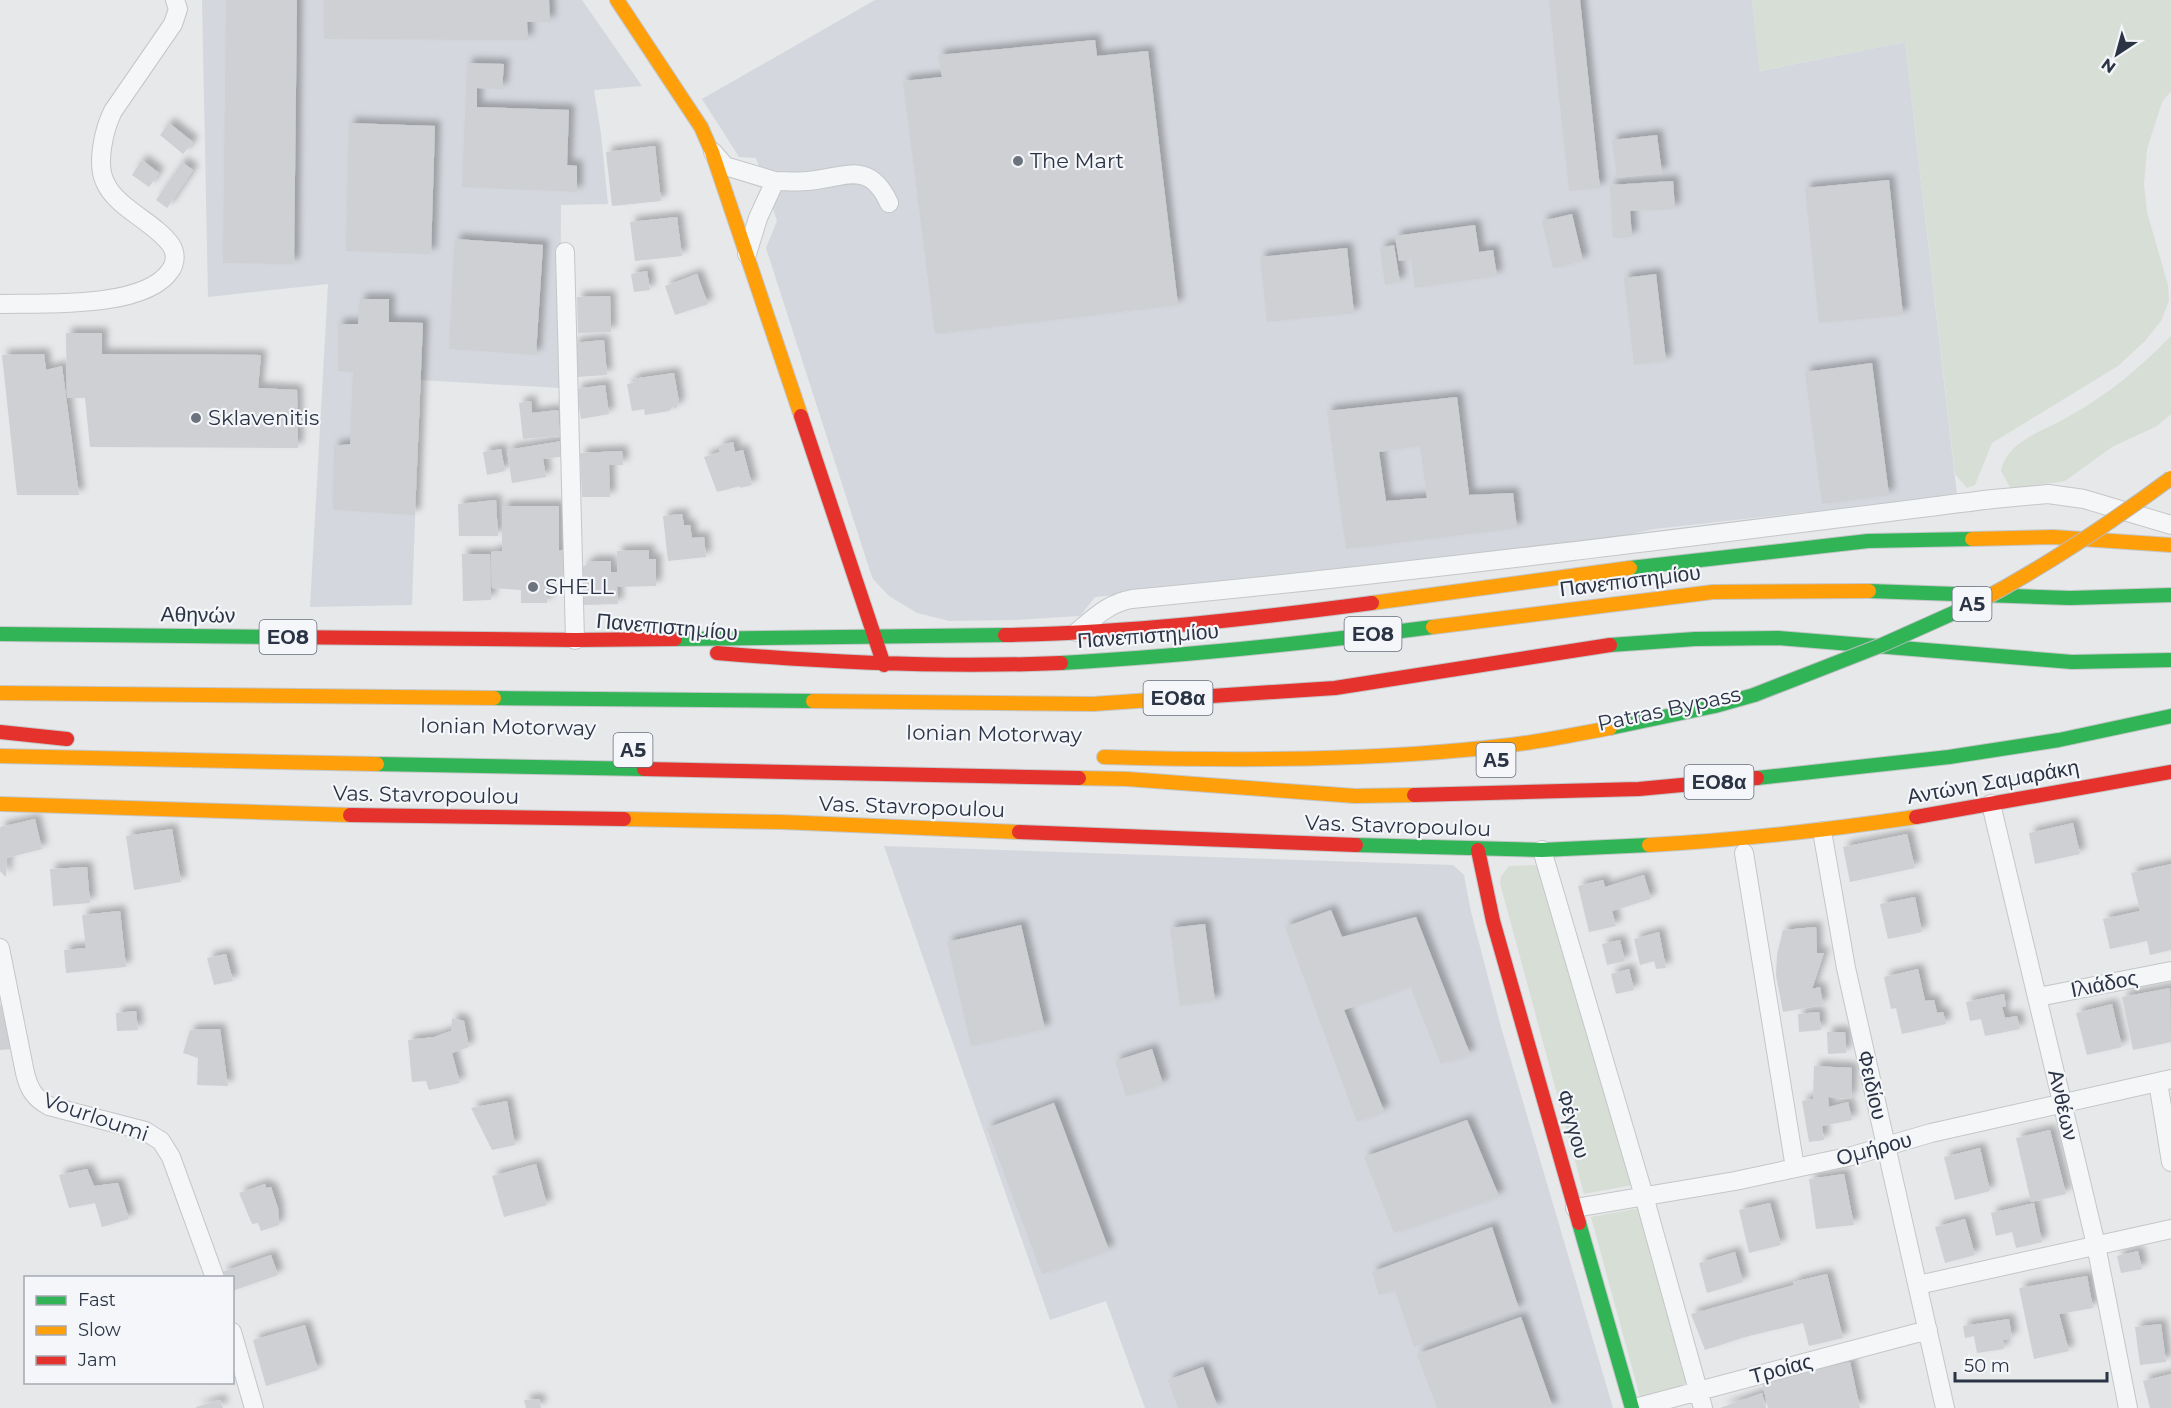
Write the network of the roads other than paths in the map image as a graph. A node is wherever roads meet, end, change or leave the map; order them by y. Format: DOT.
graph roads {
  1 [pos="176,0"];
  2 [pos="617,0"];
  3 [pos="712,152"];
  4 [pos="775,181"];
  5 [pos="889,203"];
  6 [pos="565,252"];
  7 [pos="747,254"];
  8 [pos="0,304"];
  9 [pos="2171,478"];
  10 [pos="2168,517"];
  11 [pos="2171,545"];
  12 [pos="2103,551"];
  13 [pos="2049,583"];
  14 [pos="2171,595"];
  15 [pos="2004,608"];
  16 [pos="1077,632"];
  17 [pos="0,633"];
  18 [pos="874,636"];
  19 [pos="1946,637"];
  20 [pos="575,640"];
  21 [pos="1894,659"];
  22 [pos="2171,660"];
  23 [pos="884,665"];
  24 [pos="0,693"];
  25 [pos="2171,716"];
  26 [pos="0,732"];
  27 [pos="84,739"];
  28 [pos="0,756"];
  29 [pos="1089,756"];
  30 [pos="1267,757"];
  31 [pos="1496,760"];
  32 [pos="2171,772"];
  33 [pos="1128,779"];
  34 [pos="0,804"];
  35 [pos="1991,804"];
  36 [pos="1822,831"];
  37 [pos="1478,850"];
  38 [pos="1542,850"];
  39 [pos="1744,853"];
  40 [pos="0,948"];
  41 [pos="2171,971"];
  42 [pos="2038,997"];
  43 [pos="2165,1080"];
  44 [pos="2063,1104"];
  45 [pos="1887,1146"];
  46 [pos="2171,1162"];
  47 [pos="1795,1168"];
  48 [pos="1644,1196"];
  49 [pos="1575,1209"];
  50 [pos="2171,1229"];
  51 [pos="2096,1245"];
  52 [pos="214,1276"];
  53 [pos="1918,1285"];
  54 [pos="1928,1330"];
  55 [pos="234,1339"];
  56 [pos="1700,1399"];
  57 [pos="254,1408"];
  58 [pos="1634,1408"];
  59 [pos="1945,1408"];
  60 [pos="2128,1408"];
  1 -- 8 [label="street"];
  2 -- 3 [label="main road"];
  3 -- 4 [label="street"];
  3 -- 7 [label="main road"];
  4 -- 5 [label="street"];
  4 -- 7 [label="street"];
  6 -- 20 [label="street"];
  7 -- 18 [label="main road"];
  9 -- 30 [label="main road, Patras Bypass / Α5, bridge"];
  10 -- 12 [label="main road"];
  10 -- 16 [label="street"];
  11 -- 16 [label="main road, Πανεπιστημίου / ΕΟ8"];
  13 -- 15 [label="main road, Α5"];
  14 -- 23 [label="main road, Πανεπιστημίου / ΕΟ8"];
  16 -- 18 [label="main road, Πανεπιστημίου / ΕΟ8"];
  17 -- 20 [label="main road, Αθηνών / ΕΟ8"];
  18 -- 20 [label="main road, Πανεπιστημίου / ΕΟ8"];
  18 -- 23 [label="main road"];
  19 -- 21 [label="main road, Α5"];
  20 -- 23 [label="main road, Πανεπιστημίου / ΕΟ8"];
  22 -- 24 [label="main road, Ionian Motorway / ΕΟ8α"];
  25 -- 33 [label="main road, ΕΟ8α"];
  26 -- 27 [label="main road"];
  28 -- 33 [label="main road, Ionian Motorway / Α5"];
  29 -- 30 [label="main road, Ionian Motorway / Α5"];
  31 -- 33 [label="main road, Α5"];
  32 -- 35 [label="main road, Αντώνη Σαμαράκη"];
  34 -- 37 [label="main road, Vas. Stavropoulou"];
  35 -- 36 [label="main road, Αντώνη Σαμαράκη"];
  35 -- 42 [label="street, Ανθέων"];
  36 -- 38 [label="main road, Vas. Stavropoulou"];
  36 -- 45 [label="street, Φειδίου"];
  37 -- 38 [label="main road, Vas. Stavropoulou"];
  37 -- 49 [label="main road, Φέγγου"];
  38 -- 48 [label="street"];
  39 -- 47 [label="street"];
  40 -- 52 [label="street, Vourloumi"];
  41 -- 42 [label="street, Ιλιάδος"];
  42 -- 44 [label="street, Ανθέων"];
  43 -- 44 [label="street, Ομήρου"];
  43 -- 46 [label="street"];
  44 -- 45 [label="street, Ομήρου"];
  44 -- 51 [label="street, Ανθέων"];
  45 -- 47 [label="street, Ομήρου"];
  45 -- 53 [label="street, Φειδίου"];
  47 -- 48 [label="street, Ομήρου"];
  48 -- 49 [label="street, Ομήρου"];
  48 -- 56 [label="street"];
  49 -- 58 [label="main road, Φέγγου"];
  50 -- 51 [label="street"];
  51 -- 53 [label="street"];
  51 -- 60 [label="street, Ανθέων"];
  53 -- 54 [label="street, Φειδίου"];
  54 -- 56 [label="street, Τροίας"];
  54 -- 59 [label="street, Φειδίου"];
  55 -- 57 [label="street"];
  56 -- 58 [label="street, Τροίας"];
}
